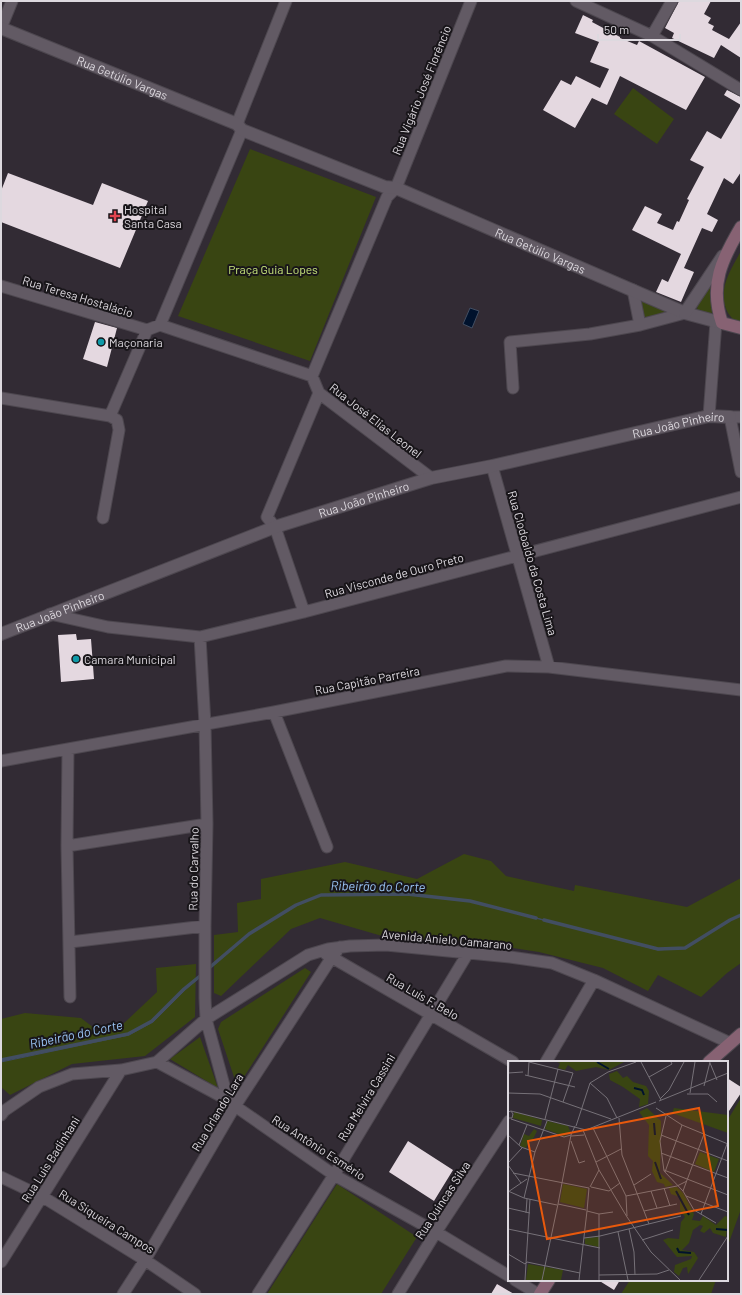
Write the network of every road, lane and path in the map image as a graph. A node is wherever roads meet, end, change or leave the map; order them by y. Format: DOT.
graph roads {
  1 [pos="12,1"];
  2 [pos="286,1"];
  3 [pos="471,1"];
  4 [pos="576,1"];
  5 [pos="672,1"];
  6 [pos="1,28"];
  7 [pos="652,36"];
  8 [pos="741,90"];
  9 [pos="240,127"];
  10 [pos="389,191"];
  11 [pos="741,227"];
  12 [pos="730,246"];
  13 [pos="1,286"];
  14 [pos="633,290"];
  15 [pos="685,313"];
  16 [pos="719,322"];
  17 [pos="160,325"];
  18 [pos="640,325"];
  19 [pos="741,328"];
  20 [pos="147,330"];
  21 [pos="312,376"];
  22 [pos="513,388"];
  23 [pos="319,393"];
  24 [pos="1,398"];
  25 [pos="110,416"];
  26 [pos="709,416"];
  27 [pos="736,423"];
  28 [pos="492,466"];
  29 [pos="741,472"];
  30 [pos="431,478"];
  31 [pos="741,497"];
  32 [pos="102,518"];
  33 [pos="275,527"];
  34 [pos="518,555"];
  35 [pos="304,612"];
  36 [pos="50,614"];
  37 [pos="1,634"];
  38 [pos="200,637"];
  39 [pos="549,667"];
  40 [pos="741,690"];
  41 [pos="274,712"];
  42 [pos="205,724"];
  43 [pos="68,749"];
  44 [pos="1,761"];
  45 [pos="207,824"];
  46 [pos="67,846"];
  47 [pos="327,847"];
  48 [pos="205,926"];
  49 [pos="70,942"];
  50 [pos="340,947"];
  51 [pos="321,951"];
  52 [pos="468,954"];
  53 [pos="332,957"];
  54 [pos="594,980"];
  55 [pos="70,997"];
  56 [pos="430,1015"];
  57 [pos="206,1019"];
  58 [pos="741,1034"];
  59 [pos="730,1043"];
  60 [pos="511,1061"];
  61 [pos="547,1061"];
  62 [pos="710,1061"];
  63 [pos="157,1062"];
  64 [pos="121,1070"];
  65 [pos="231,1103"];
  66 [pos="1,1115"];
  67 [pos="508,1123"];
  68 [pos="334,1175"];
  69 [pos="1,1178"];
  70 [pos="43,1196"];
  71 [pos="436,1232"];
  72 [pos="145,1260"];
  73 [pos="1,1262"];
  74 [pos="508,1275"];
  75 [pos="517,1281"];
  76 [pos="548,1281"];
  77 [pos="123,1294"];
  78 [pos="195,1294"];
  79 [pos="258,1294"];
  80 [pos="398,1294"];
  81 [pos="539,1294"];
  1 -- 6 [label="street"];
  2 -- 9 [label="street"];
  3 -- 10 [label="street, Rua Vigário José Florêncio"];
  4 -- 7 [label="street"];
  5 -- 7 [label="street"];
  6 -- 9 [label="street, Rua Getúlio Vargas"];
  7 -- 8 [label="street"];
  9 -- 10 [label="street"];
  9 -- 17 [label="street"];
  10 -- 14 [label="street, Rua Getúlio Vargas"];
  10 -- 21 [label="street"];
  11 -- 12 [label="main road"];
  12 -- 15 [label="street"];
  12 -- 16 [label="main road"];
  13 -- 20 [label="street, Rua Teresa Hostalácio"];
  14 -- 15 [label="street, Rua Getúlio Vargas"];
  14 -- 18 [label="street"];
  15 -- 16 [label="street, Rua Getúlio Vargas"];
  15 -- 18 [label="street"];
  16 -- 19 [label="main road"];
  16 -- 26 [label="street"];
  17 -- 20 [label="street"];
  17 -- 21 [label="street"];
  18 -- 22 [label="street"];
  20 -- 25 [label="street"];
  21 -- 23 [label="street, Rua José Elias Leonel"];
  23 -- 30 [label="street, Rua José Elias Leonel"];
  23 -- 33 [label="street"];
  24 -- 25 [label="street"];
  25 -- 32 [label="street"];
  26 -- 27 [label="street, Rua João Pinheiro"];
  26 -- 28 [label="street, Rua João Pinheiro"];
  27 -- 29 [label="street"];
  28 -- 30 [label="street, Rua João Pinheiro"];
  28 -- 34 [label="street, Rua Clodoaldo da Costa Lima"];
  30 -- 33 [label="street, Rua João Pinheiro"];
  31 -- 34 [label="street, Rua Visconde de Ouro Preto"];
  33 -- 35 [label="street"];
  33 -- 36 [label="street, Rua João Pinheiro"];
  34 -- 35 [label="street, Rua Visconde de Ouro Preto"];
  34 -- 39 [label="street, Rua Clodoaldo da Costa Lima"];
  35 -- 38 [label="street, Rua Visconde de Ouro Preto"];
  36 -- 37 [label="street, Rua João Pinheiro"];
  36 -- 38 [label="street, Rua Visconde de Ouro Preto"];
  38 -- 42 [label="street, Rua do Carvalho"];
  39 -- 40 [label="street, Rua Capitão Parreira"];
  39 -- 41 [label="street, Rua Capitão Parreira"];
  41 -- 42 [label="street, Rua Capitão Parreira"];
  41 -- 47 [label="street"];
  42 -- 43 [label="street, Rua Capitão Parreira"];
  42 -- 45 [label="street, Rua do Carvalho"];
  43 -- 44 [label="street, Rua Capitão Parreira"];
  43 -- 46 [label="street"];
  45 -- 46 [label="street"];
  45 -- 48 [label="street, Rua do Carvalho"];
  46 -- 49 [label="street"];
  48 -- 49 [label="street"];
  48 -- 57 [label="street, Rua do Carvalho"];
  49 -- 55 [label="street"];
  50 -- 51 [label="street, Avenida Anielo Camarano"];
  50 -- 52 [label="street, Avenida Anielo Camarano"];
  50 -- 53 [label="street, Rua Orlando Lara"];
  51 -- 53 [label="street, Rua Luís F. Belo"];
  51 -- 57 [label="street, Avenida Anielo Camarano"];
  52 -- 54 [label="street, Avenida Anielo Camarano"];
  52 -- 56 [label="street, Rua Melvira Cassini"];
  53 -- 56 [label="street, Rua Luís F. Belo"];
  53 -- 65 [label="street, Rua Orlando Lara"];
  54 -- 59 [label="street, Avenida Anielo Camarano"];
  54 -- 61 [label="street"];
  56 -- 60 [label="street, Rua Luís F. Belo"];
  56 -- 68 [label="street, Rua Melvira Cassini"];
  57 -- 63 [label="street, Avenida Anielo Camarano"];
  57 -- 65 [label="street, Rua do Carvalho"];
  58 -- 59 [label="main road"];
  59 -- 62 [label="main road"];
  63 -- 64 [label="street, Avenida Anielo Camarano"];
  63 -- 65 [label="street, Rua Antônio Esmério"];
  64 -- 66 [label="street, Avenida Anielo Camarano"];
  64 -- 70 [label="street, Rua Luis Badinhani"];
  65 -- 68 [label="street, Rua Antônio Esmério"];
  65 -- 72 [label="street, Rua Orlando Lara"];
  67 -- 71 [label="street, Rua Quincas Silva"];
  68 -- 71 [label="street, Rua Antônio Esmério"];
  68 -- 79 [label="street, Rua Melvira Cassini"];
  69 -- 70 [label="street, Rua Siqueira Campos"];
  70 -- 72 [label="street, Rua Siqueira Campos"];
  70 -- 73 [label="street, Rua Luis Badinhani"];
  71 -- 74 [label="street, Rua Antônio Esmério"];
  71 -- 80 [label="street, Rua Quincas Silva"];
  72 -- 77 [label="street, Rua Orlando Lara"];
  72 -- 78 [label="street, Rua Siqueira Campos"];
  75 -- 81 [label="street"];
  76 -- 81 [label="main road"];
}
